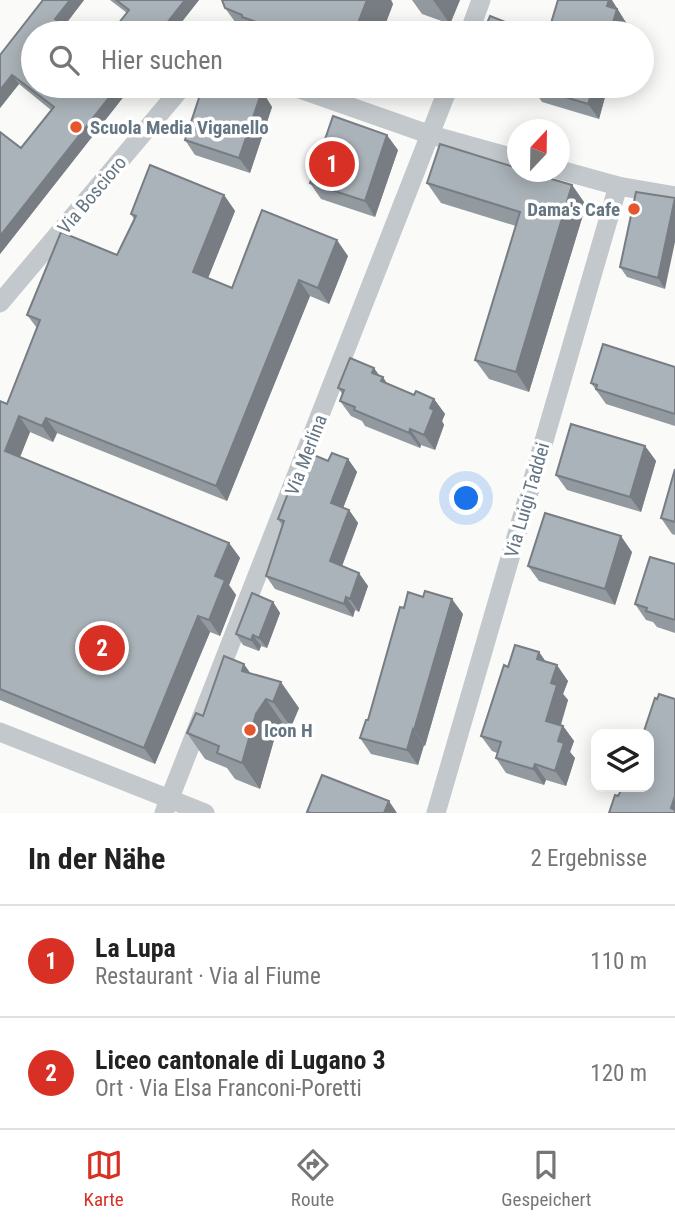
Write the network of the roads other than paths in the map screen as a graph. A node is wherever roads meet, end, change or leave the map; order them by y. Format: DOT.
graph roads {
  1 [pos="481,0"];
  2 [pos="473,21"];
  3 [pos="173,98"];
  4 [pos="325,98"];
  5 [pos="445,98"];
  6 [pos="431,135"];
  7 [pos="507,156"];
  8 [pos="570,173"];
  9 [pos="618,186"];
  10 [pos="675,196"];
  11 [pos="0,303"];
  12 [pos="0,732"];
  13 [pos="167,806"];
  14 [pos="205,813"];
  15 [pos="436,813"];
  1 -- 2 [label="street"];
  3 -- 11 [label="street, Via Boscioro"];
  4 -- 6 [label="street"];
  5 -- 6 [label="street, Via Merlina"];
  6 -- 7 [label="street"];
  6 -- 13 [label="street, Via Merlina"];
  8 -- 9 [label="street"];
  9 -- 10 [label="street"];
  9 -- 15 [label="street, Via Luigi Taddei"];
  12 -- 13 [label="street"];
  13 -- 14 [label="street"];
}
